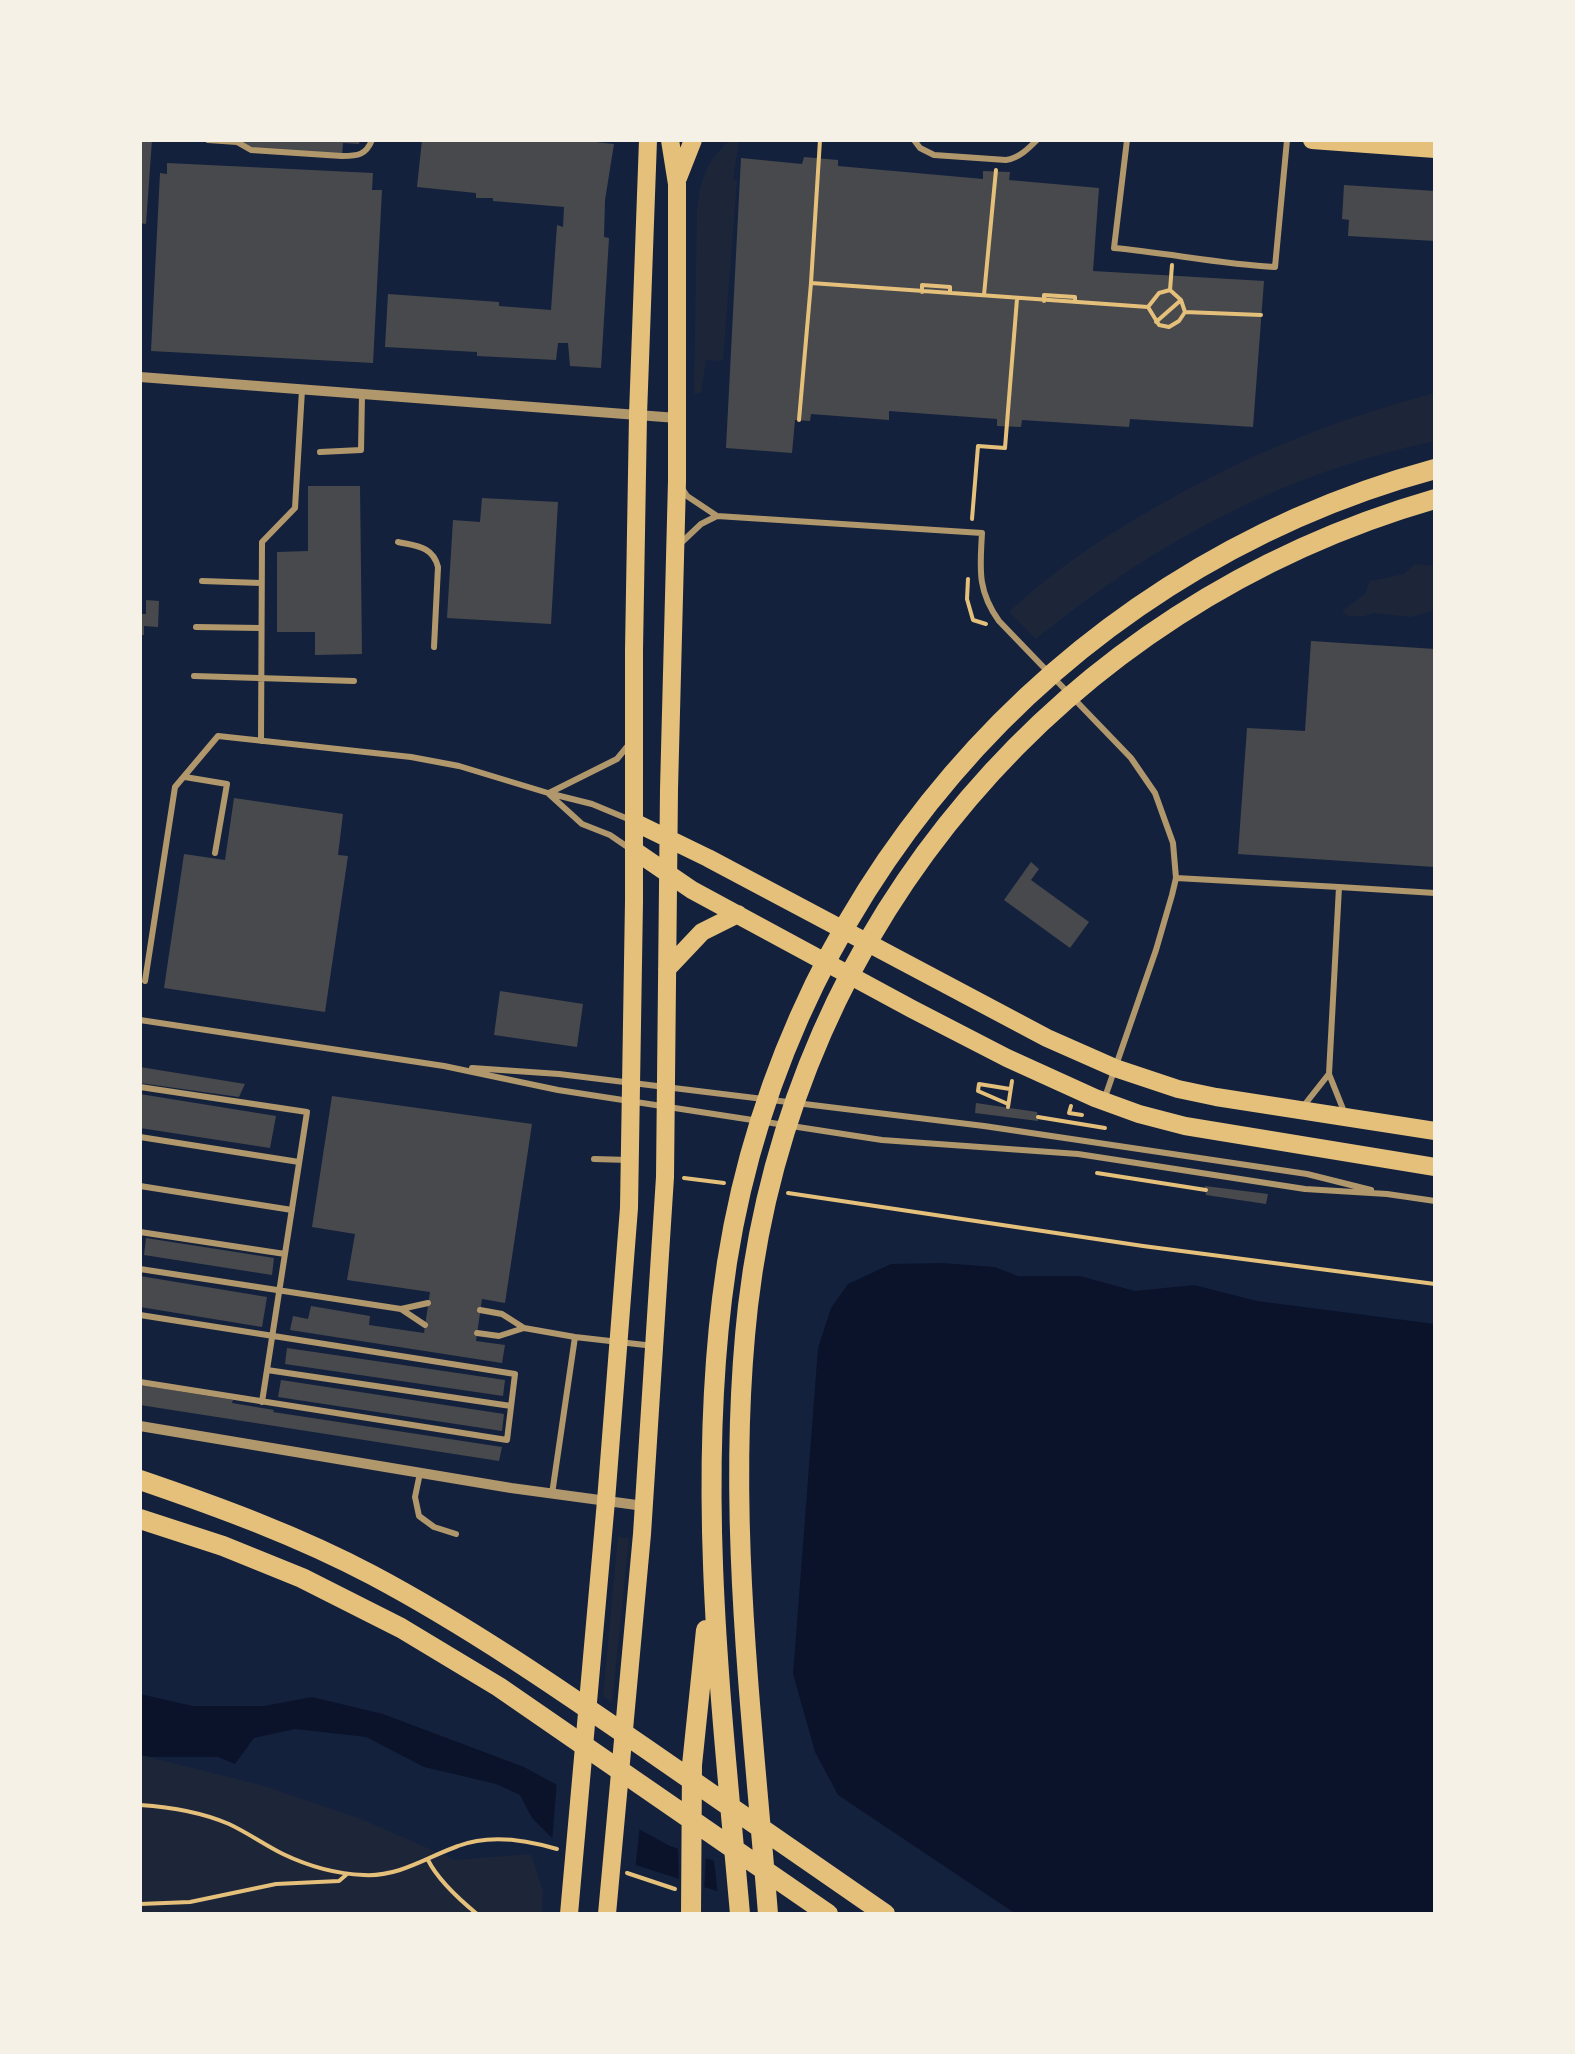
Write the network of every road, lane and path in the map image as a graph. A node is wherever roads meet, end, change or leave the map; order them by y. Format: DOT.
graph roads {
  1 [pos="208,140"];
  2 [pos="372,140"];
  3 [pos="648,140"];
  4 [pos="670,140"];
  5 [pos="693,140"];
  6 [pos="820,140"];
  7 [pos="914,140"];
  8 [pos="1036,140"];
  9 [pos="1126,140"];
  10 [pos="1286,140"];
  11 [pos="1312,140"];
  12 [pos="1435,149"];
  13 [pos="996,160"];
  14 [pos="677,184"];
  15 [pos="1172,253"];
  16 [pos="811,283"];
  17 [pos="1170,290"];
  18 [pos="984,297"];
  19 [pos="1016,299"];
  20 [pos="1181,300"];
  21 [pos="1148,307"];
  22 [pos="1185,312"];
  23 [pos="1262,316"];
  24 [pos="1156,322"];
  25 [pos="140,377"];
  26 [pos="302,390"];
  27 [pos="362,395"];
  28 [pos="638,415"];
  29 [pos="677,418"];
  30 [pos="799,420"];
  31 [pos="1006,426"];
  32 [pos="320,452"];
  33 [pos="1435,470"];
  34 [pos="677,481"];
  35 [pos="1435,499"];
  36 [pos="717,516"];
  37 [pos="398,542"];
  38 [pos="674,556"];
  39 [pos="202,581"];
  40 [pos="261,583"];
  41 [pos="196,627"];
  42 [pos="260,628"];
  43 [pos="434,646"];
  44 [pos="194,676"];
  45 [pos="261,678"];
  46 [pos="354,680"];
  47 [pos="633,739"];
  48 [pos="261,741"];
  49 [pos="184,777"];
  50 [pos="548,793"];
  51 [pos="634,822"];
  52 [pos="668,838"];
  53 [pos="635,851"];
  54 [pos="215,854"];
  55 [pos="668,874"];
  56 [pos="1176,878"];
  57 [pos="1339,887"];
  58 [pos="1435,893"];
  59 [pos="738,914"];
  60 [pos="667,969"];
  61 [pos="145,981"];
  62 [pos="140,1020"];
  63 [pos="444,1066"];
  64 [pos="1115,1068"];
  65 [pos="1329,1074"];
  66 [pos="1012,1081"];
  67 [pos="140,1087"];
  68 [pos="1010,1089"];
  69 [pos="632,1092"];
  70 [pos="667,1097"];
  71 [pos="1104,1101"];
  72 [pos="1072,1103"];
  73 [pos="1300,1111"];
  74 [pos="1038,1117"];
  75 [pos="1347,1118"];
  76 [pos="1081,1119"];
  77 [pos="1105,1128"];
  78 [pos="1435,1132"];
  79 [pos="140,1137"];
  80 [pos="594,1159"];
  81 [pos="631,1160"];
  82 [pos="300,1162"];
  83 [pos="1435,1167"];
  84 [pos="1097,1173"];
  85 [pos="695,1178"];
  86 [pos="706,1180"];
  87 [pos="140,1186"];
  88 [pos="1206,1190"];
  89 [pos="1387,1194"];
  90 [pos="817,1197"];
  91 [pos="1435,1201"];
  92 [pos="292,1210"];
  93 [pos="140,1232"];
  94 [pos="285,1254"];
  95 [pos="140,1268"];
  96 [pos="1435,1284"];
  97 [pos="280,1290"];
  98 [pos="428,1303"];
  99 [pos="402,1309"];
  100 [pos="480,1310"];
  101 [pos="140,1315"];
  102 [pos="425,1325"];
  103 [pos="524,1328"];
  104 [pos="477,1333"];
  105 [pos="272,1336"];
  106 [pos="575,1337"];
  107 [pos="619,1342"];
  108 [pos="655,1346"];
  109 [pos="267,1370"];
  110 [pos="140,1382"];
  111 [pos="262,1402"];
  112 [pos="511,1406"];
  113 [pos="140,1426"];
  114 [pos="420,1474"];
  115 [pos="140,1480"];
  116 [pos="552,1494"];
  117 [pos="606,1501"];
  118 [pos="644,1506"];
  119 [pos="140,1519"];
  120 [pos="456,1534"];
  121 [pos="712,1568"];
  122 [pos="140,1804"];
  123 [pos="469,1842"];
  124 [pos="428,1860"];
  125 [pos="348,1873"];
  126 [pos="140,1904"];
  127 [pos="769,1909"];
  128 [pos="478,1914"];
  129 [pos="569,1914"];
  130 [pos="607,1914"];
  131 [pos="691,1914"];
  132 [pos="740,1914"];
  133 [pos="828,1914"];
  134 [pos="885,1914"];
  1 -- 2 [label="lane"];
  3 -- 28 [label="main road"];
  4 -- 14 [label="main road"];
  5 -- 14 [label="main road"];
  6 -- 16 [label="path"];
  7 -- 13 [label="lane"];
  8 -- 13 [label="lane"];
  9 -- 15 [label="lane"];
  10 -- 15 [label="lane"];
  11 -- 12 [label="main road"];
  13 -- 18 [label="path"];
  14 -- 29 [label="main road"];
  15 -- 17 [label="path"];
  16 -- 18 [label="path"];
  16 -- 30 [label="path"];
  17 -- 20 [label="path"];
  17 -- 21 [label="path"];
  18 -- 19 [label="path"];
  19 -- 21 [label="path"];
  19 -- 31 [label="path"];
  20 -- 22 [label="path"];
  20 -- 24 [label="path"];
  21 -- 24 [label="path"];
  22 -- 23 [label="path"];
  22 -- 24 [label="path"];
  25 -- 26 [label="street"];
  26 -- 27 [label="street"];
  26 -- 40 [label="lane"];
  27 -- 28 [label="street"];
  27 -- 32 [label="lane"];
  28 -- 29 [label="street"];
  28 -- 47 [label="main road"];
  29 -- 34 [label="main road"];
  33 -- 121 [label="highway"];
  34 -- 36 [label="lane"];
  34 -- 38 [label="main road"];
  35 -- 127 [label="highway"];
  36 -- 38 [label="lane"];
  36 -- 56 [label="lane"];
  37 -- 43 [label="lane"];
  38 -- 52 [label="main road"];
  39 -- 40 [label="lane"];
  40 -- 42 [label="lane"];
  41 -- 42 [label="lane"];
  42 -- 45 [label="lane"];
  44 -- 45 [label="lane"];
  45 -- 46 [label="lane"];
  45 -- 48 [label="lane"];
  47 -- 50 [label="lane"];
  47 -- 51 [label="main road"];
  48 -- 49 [label="lane"];
  48 -- 50 [label="lane"];
  49 -- 54 [label="lane"];
  49 -- 61 [label="lane"];
  50 -- 51 [label="lane"];
  50 -- 53 [label="lane"];
  51 -- 52 [label="main road"];
  51 -- 53 [label="main road"];
  52 -- 55 [label="main road"];
  52 -- 64 [label="main road"];
  53 -- 55 [label="main road"];
  53 -- 69 [label="main road"];
  55 -- 59 [label="main road"];
  55 -- 60 [label="main road"];
  56 -- 57 [label="lane"];
  56 -- 64 [label="lane"];
  57 -- 58 [label="lane"];
  57 -- 65 [label="lane"];
  59 -- 60 [label="main road"];
  59 -- 71 [label="main road"];
  60 -- 70 [label="main road"];
  62 -- 63 [label="lane"];
  63 -- 69 [label="lane"];
  63 -- 69 [label="lane"];
  64 -- 71 [label="lane"];
  64 -- 73 [label="main road"];
  65 -- 73 [label="lane"];
  65 -- 75 [label="lane"];
  66 -- 68 [label="path"];
  67 -- 82 [label="lane"];
  68 -- 68 [label="path"];
  69 -- 70 [label="lane"];
  69 -- 70 [label="lane"];
  69 -- 81 [label="main road"];
  70 -- 89 [label="lane"];
  70 -- 89 [label="lane"];
  70 -- 108 [label="main road"];
  71 -- 83 [label="main road"];
  72 -- 76 [label="path"];
  73 -- 75 [label="main road"];
  74 -- 76 [label="path"];
  75 -- 78 [label="main road"];
  76 -- 77 [label="path"];
  79 -- 82 [label="lane"];
  80 -- 81 [label="lane"];
  81 -- 107 [label="main road"];
  82 -- 92 [label="lane"];
  84 -- 88 [label="path"];
  85 -- 86 [label="path"];
  87 -- 92 [label="lane"];
  89 -- 91 [label="lane"];
  90 -- 96 [label="path"];
  92 -- 94 [label="lane"];
  93 -- 94 [label="lane"];
  94 -- 97 [label="lane"];
  95 -- 97 [label="lane"];
  97 -- 99 [label="lane"];
  97 -- 105 [label="lane"];
  98 -- 99 [label="lane"];
  99 -- 102 [label="lane"];
  100 -- 103 [label="lane"];
  101 -- 105 [label="lane"];
  103 -- 104 [label="lane"];
  103 -- 106 [label="lane"];
  105 -- 109 [label="lane"];
  105 -- 112 [label="lane"];
  106 -- 107 [label="lane"];
  106 -- 116 [label="lane"];
  107 -- 108 [label="lane"];
  107 -- 117 [label="main road"];
  108 -- 118 [label="main road"];
  109 -- 111 [label="lane"];
  109 -- 112 [label="lane"];
  110 -- 111 [label="lane"];
  111 -- 112 [label="lane"];
  113 -- 114 [label="street"];
  114 -- 116 [label="street"];
  114 -- 120 [label="lane"];
  115 -- 134 [label="highway"];
  116 -- 117 [label="street"];
  117 -- 118 [label="street"];
  117 -- 129 [label="main road"];
  118 -- 130 [label="main road"];
  119 -- 133 [label="highway"];
  121 -- 131 [label="highway"];
  121 -- 132 [label="highway"];
  122 -- 125 [label="path"];
  123 -- 124 [label="path"];
  124 -- 125 [label="path"];
  124 -- 128 [label="path"];
  125 -- 126 [label="path"];
}
